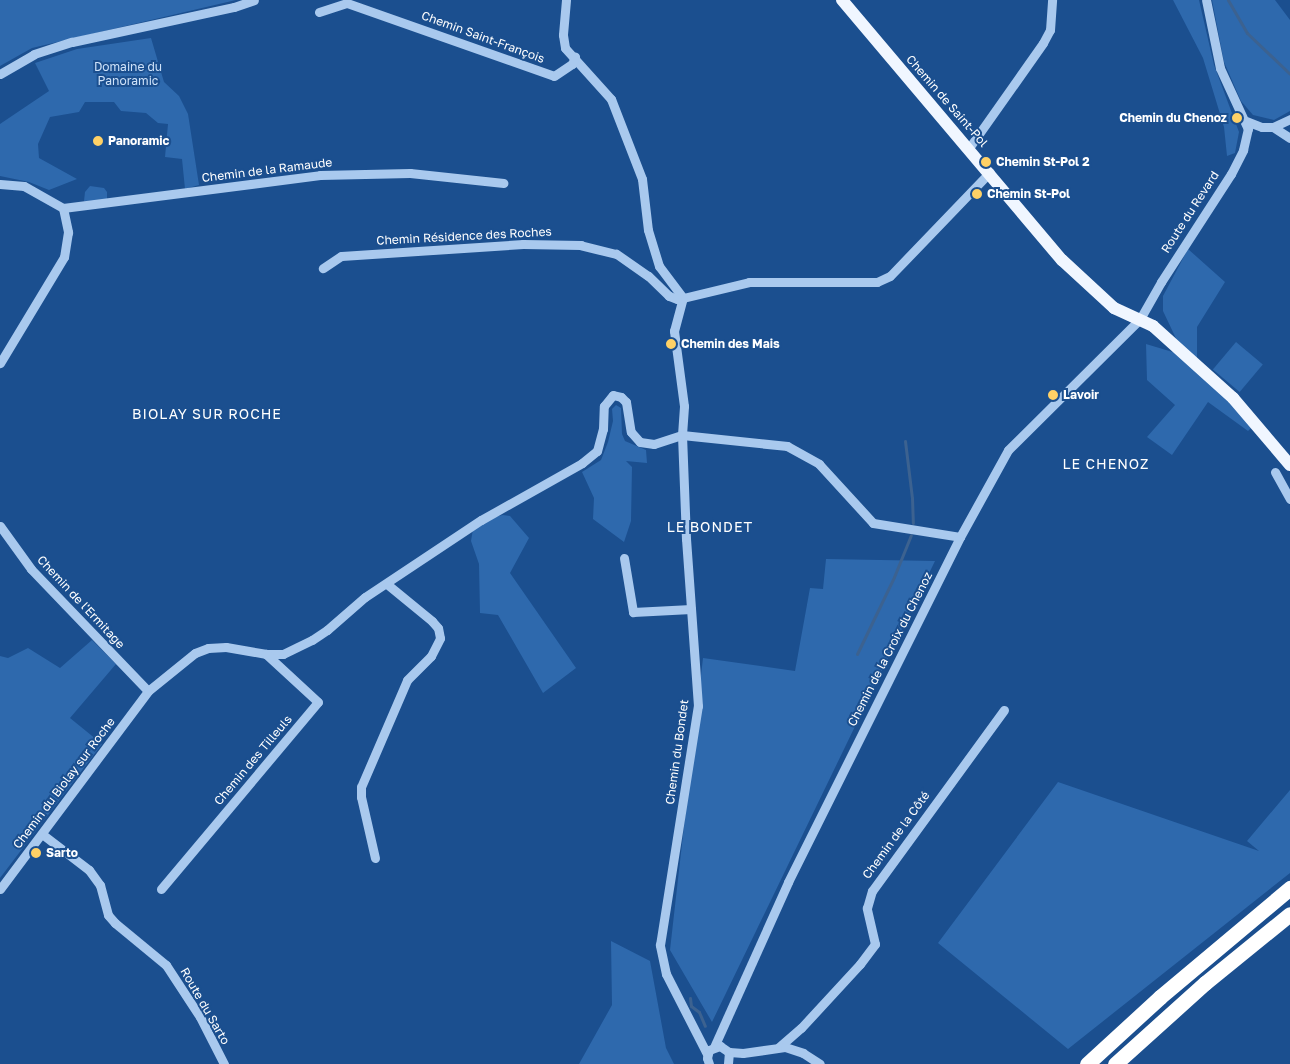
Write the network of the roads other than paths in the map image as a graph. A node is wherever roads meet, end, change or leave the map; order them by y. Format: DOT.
graph roads {
  1 [pos="254,0"];
  2 [pos="566,0"];
  3 [pos="842,0"];
  4 [pos="1052,0"];
  5 [pos="1206,0"];
  6 [pos="319,12"];
  7 [pos="575,57"];
  8 [pos="0,74"];
  9 [pos="1290,119"];
  10 [pos="1247,125"];
  11 [pos="1277,128"];
  12 [pos="1290,138"];
  13 [pos="969,148"];
  14 [pos="990,172"];
  15 [pos="503,183"];
  16 [pos="0,184"];
  17 [pos="63,208"];
  18 [pos="323,268"];
  19 [pos="683,298"];
  20 [pos="1140,318"];
  21 [pos="0,363"];
  22 [pos="1233,398"];
  23 [pos="682,435"];
  24 [pos="1290,459"];
  25 [pos="1290,465"];
  26 [pos="1275,472"];
  27 [pos="1290,499"];
  28 [pos="0,526"];
  29 [pos="960,537"];
  30 [pos="624,558"];
  31 [pos="387,584"];
  32 [pos="691,609"];
  33 [pos="266,654"];
  34 [pos="148,691"];
  35 [pos="1004,710"];
  36 [pos="42,834"];
  37 [pos="375,858"];
  38 [pos="1290,888"];
  39 [pos="0,889"];
  40 [pos="160,889"];
  41 [pos="1290,914"];
  42 [pos="779,1047"];
  43 [pos="713,1048"];
  44 [pos="729,1059"];
  45 [pos="224,1064"];
  46 [pos="709,1064"];
  47 [pos="820,1064"];
  48 [pos="1087,1064"];
  49 [pos="1116,1064"];
  1 -- 8 [label="street"];
  2 -- 7 [label="street"];
  3 -- 13 [label="main road, Chemin de Saint-Pol"];
  4 -- 13 [label="street"];
  5 -- 10 [label="street"];
  6 -- 7 [label="street, Chemin Saint-François"];
  7 -- 19 [label="street"];
  9 -- 11 [label="street"];
  10 -- 11 [label="street"];
  10 -- 20 [label="street, Route du Revard"];
  11 -- 12 [label="street"];
  13 -- 14 [label="main road, Chemin de Saint-Pol"];
  14 -- 19 [label="street"];
  14 -- 20 [label="main road, Chemin de Saint-Pol"];
  15 -- 17 [label="street, Chemin de la Ramaude"];
  16 -- 17 [label="street"];
  17 -- 21 [label="street"];
  18 -- 19 [label="street, Chemin Résidence des Roches"];
  19 -- 23 [label="street, Chemin du Bondet"];
  20 -- 22 [label="main road"];
  20 -- 29 [label="street, Chemin de la Croix du Chenoz"];
  22 -- 24 [label="main road"];
  22 -- 25 [label="main road"];
  23 -- 29 [label="street"];
  23 -- 31 [label="street"];
  23 -- 32 [label="street, Chemin du Bondet"];
  26 -- 27 [label="street"];
  28 -- 34 [label="street, Chemin de l'Ermitage"];
  29 -- 43 [label="street, Chemin de la Croix du Chenoz"];
  30 -- 32 [label="street"];
  31 -- 33 [label="street"];
  31 -- 37 [label="street"];
  32 -- 43 [label="street, Chemin du Bondet"];
  33 -- 34 [label="street, Chemin du Biolay sur Roche"];
  33 -- 40 [label="street, Chemin des Tilleuls"];
  34 -- 36 [label="street, Chemin du Biolay sur Roche"];
  35 -- 42 [label="street, Chemin de la Côté"];
  36 -- 39 [label="street, Chemin du Biolay sur Roche"];
  36 -- 45 [label="street, Route du Sarto"];
  38 -- 48 [label="highway"];
  41 -- 49 [label="highway"];
  42 -- 44 [label="street"];
  42 -- 47 [label="street"];
  43 -- 44 [label="street, Chemin du Bondet"];
  43 -- 46 [label="street, Chemin de la Croix du Chenoz"];
}
